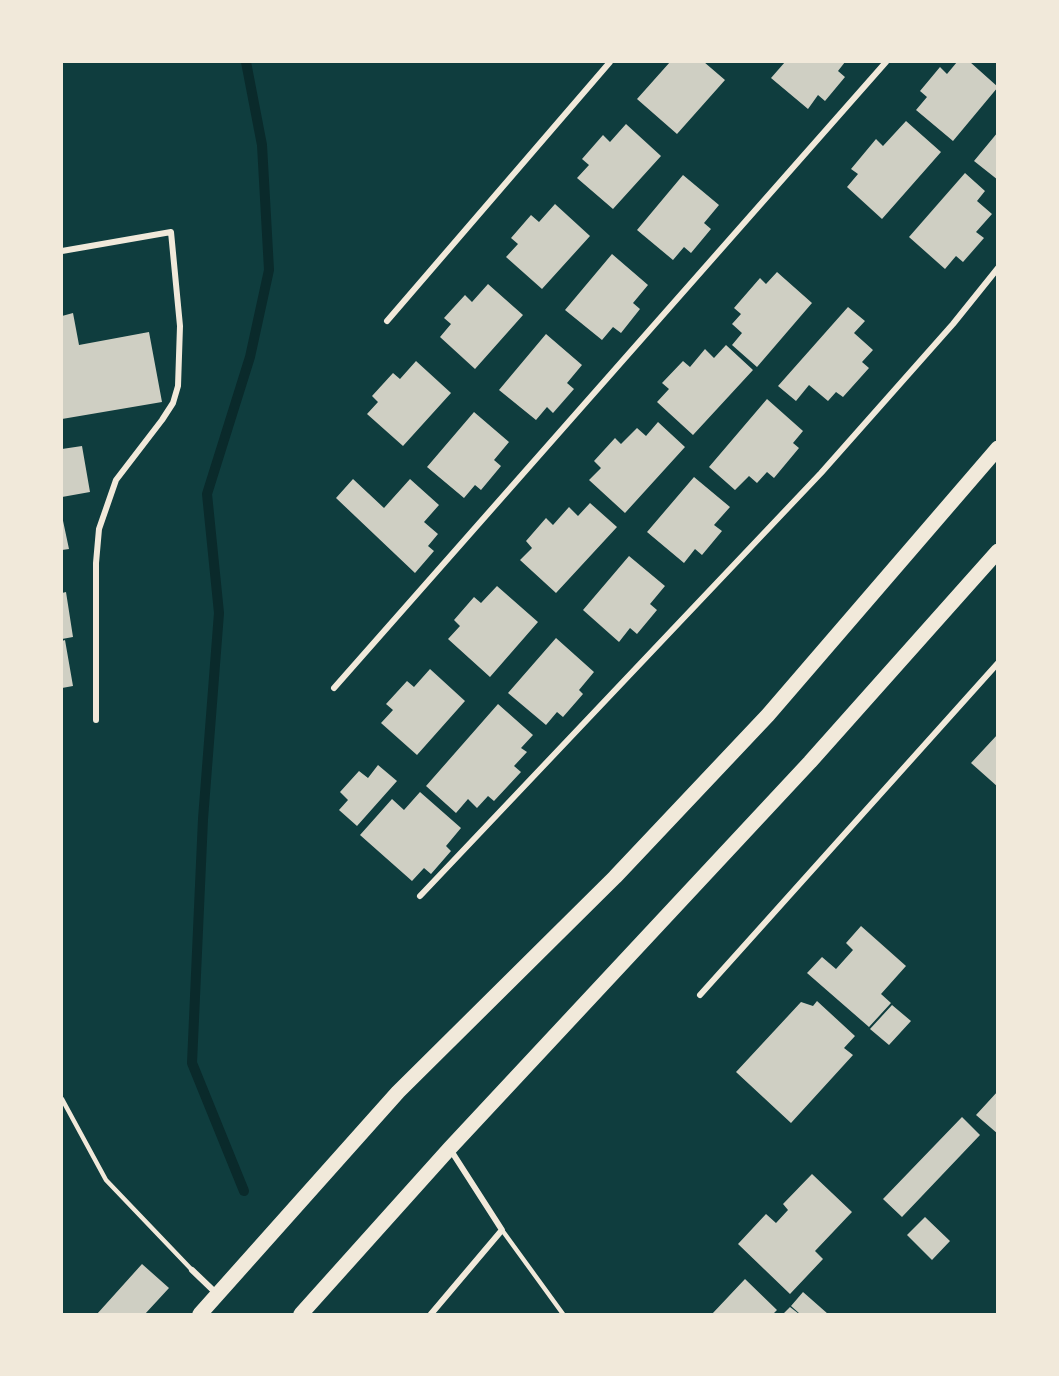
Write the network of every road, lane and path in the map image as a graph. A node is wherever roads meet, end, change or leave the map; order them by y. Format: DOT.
graph roads {
  1 [pos="610,62"];
  2 [pos="886,62"];
  3 [pos="62,251"];
  4 [pos="998,268"];
  5 [pos="387,321"];
  6 [pos="998,448"];
  7 [pos="998,551"];
  8 [pos="998,663"];
  9 [pos="334,688"];
  10 [pos="96,720"];
  11 [pos="420,896"];
  12 [pos="700,995"];
  13 [pos="62,1099"];
  14 [pos="450,1148"];
  15 [pos="502,1230"];
  16 [pos="192,1270"];
  17 [pos="218,1295"];
  18 [pos="200,1314"];
  19 [pos="301,1314"];
  20 [pos="431,1314"];
  21 [pos="563,1314"];
  1 -- 5 [label="street"];
  2 -- 9 [label="street"];
  3 -- 10 [label="street"];
  4 -- 11 [label="street"];
  6 -- 17 [label="main road"];
  7 -- 14 [label="main road"];
  8 -- 12 [label="street"];
  13 -- 16 [label="lane"];
  14 -- 15 [label="street"];
  14 -- 19 [label="main road"];
  15 -- 20 [label="street"];
  15 -- 21 [label="lane"];
  16 -- 17 [label="street"];
  17 -- 18 [label="main road"];
}
